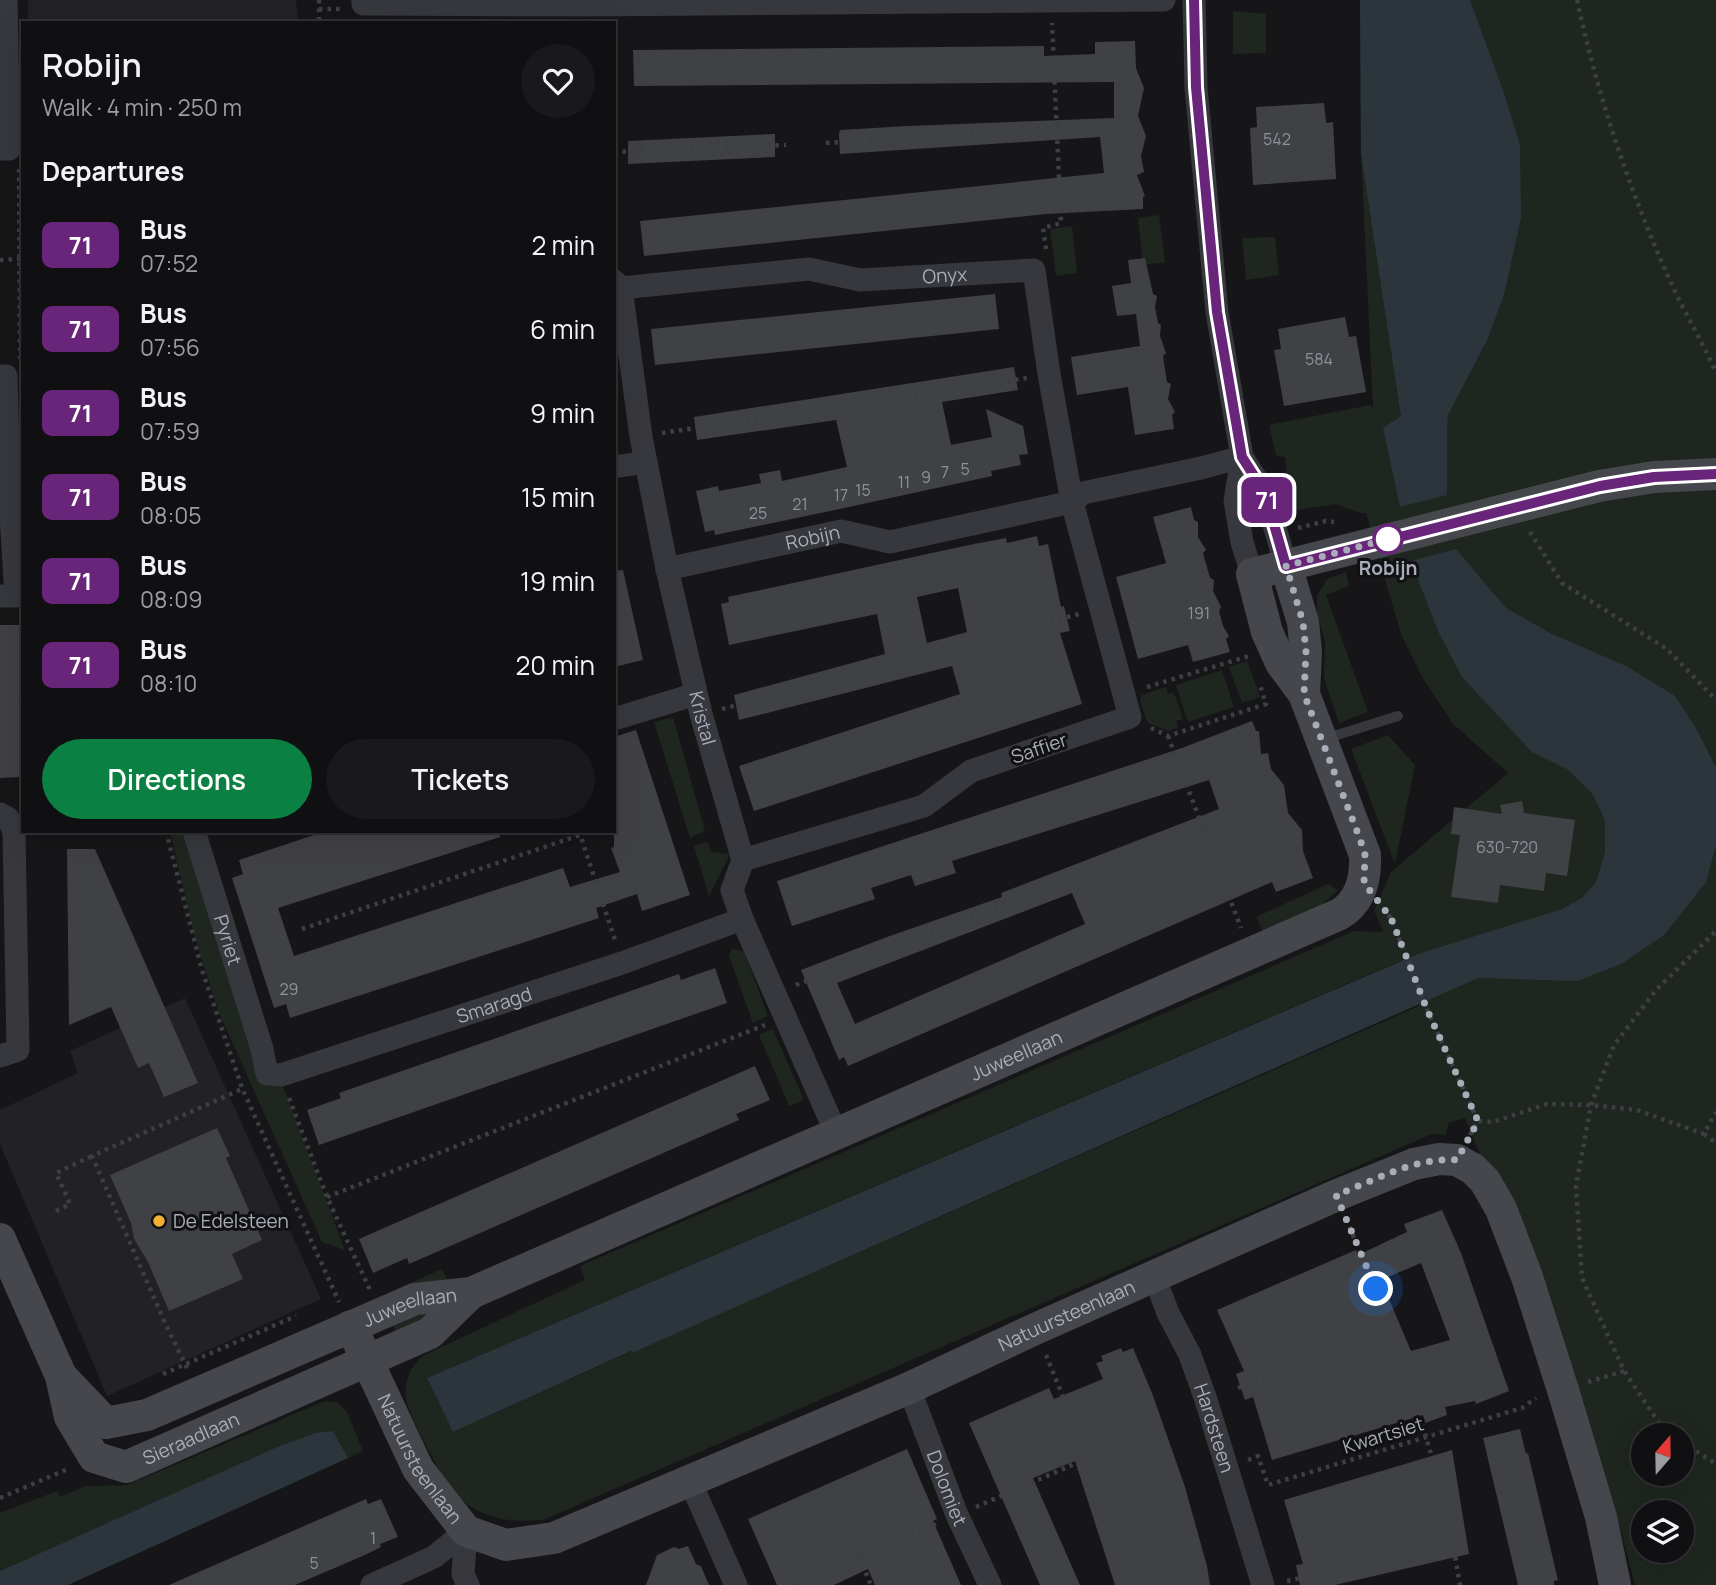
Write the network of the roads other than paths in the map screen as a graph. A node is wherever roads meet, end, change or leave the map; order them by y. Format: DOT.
graph roads {
  1 [pos="6,0"];
  2 [pos="363,0"];
  3 [pos="1164,0"];
  4 [pos="1194,0"];
  5 [pos="968,1"];
  6 [pos="1051,1"];
  7 [pos="774,2"];
  8 [pos="589,9"];
  9 [pos="4,149"];
  10 [pos="617,285"];
  11 [pos="3,376"];
  12 [pos="1242,457"];
  13 [pos="646,463"];
  14 [pos="616,467"];
  15 [pos="1716,474"];
  16 [pos="1072,502"];
  17 [pos="1286,566"];
  18 [pos="667,569"];
  19 [pos="1252,574"];
  20 [pos="0,596"];
  21 [pos="1304,694"];
  22 [pos="698,704"];
  23 [pos="1398,716"];
  24 [pos="616,719"];
  25 [pos="1320,740"];
  26 [pos="0,814"];
  27 [pos="195,833"];
  28 [pos="743,860"];
  29 [pos="742,919"];
  30 [pos="0,1056"];
  31 [pos="281,1075"];
  32 [pos="837,1135"];
  33 [pos="0,1240"];
  34 [pos="1154,1276"];
  35 [pos="471,1293"];
  36 [pos="351,1326"];
  37 [pos="368,1359"];
  38 [pos="61,1376"];
  39 [pos="909,1388"];
  40 [pos="690,1481"];
  41 [pos="466,1531"];
  42 [pos="1273,1584"];
  43 [pos="372,1585"];
  44 [pos="468,1585"];
  45 [pos="736,1585"];
  46 [pos="990,1585"];
  47 [pos="1615,1585"];
  1 -- 9 [label="street"];
  2 -- 8 [label="street"];
  3 -- 6 [label="street"];
  4 -- 12 [label="street"];
  5 -- 6 [label="street"];
  5 -- 7 [label="street"];
  7 -- 8 [label="street"];
  10 -- 13 [label="street, Kristal"];
  10 -- 16 [label="street, Onyx"];
  11 -- 20 [label="street"];
  12 -- 16 [label="street, Robijn"];
  12 -- 17 [label="street"];
  12 -- 19 [label="street"];
  13 -- 14 [label="street"];
  13 -- 18 [label="street, Kristal"];
  15 -- 17 [label="street"];
  16 -- 18 [label="street, Robijn"];
  16 -- 28 [label="street, Saffier"];
  17 -- 19 [label="street"];
  17 -- 21 [label="street"];
  18 -- 22 [label="street, Kristal"];
  19 -- 21 [label="street"];
  21 -- 25 [label="street"];
  22 -- 24 [label="street"];
  22 -- 28 [label="street, Kristal"];
  23 -- 25 [label="lane"];
  25 -- 32 [label="street, Juweellaan"];
  26 -- 30 [label="street"];
  27 -- 31 [label="street, Pyriet"];
  28 -- 29 [label="street"];
  29 -- 31 [label="street, Smaragd"];
  29 -- 32 [label="street"];
  32 -- 35 [label="street, Juweellaan"];
  33 -- 38 [label="street, Sieraadlaan"];
  34 -- 39 [label="street, Natuursteenlaan"];
  34 -- 42 [label="street, Hardsteen"];
  34 -- 47 [label="street, Natuursteenlaan"];
  35 -- 36 [label="street, Juweellaan"];
  35 -- 37 [label="street, Juweellaan"];
  36 -- 37 [label="street, Natuursteenlaan"];
  36 -- 38 [label="street, Sieraadlaan"];
  37 -- 38 [label="street, Sieraadlaan"];
  37 -- 41 [label="street, Natuursteenlaan"];
  39 -- 40 [label="street, Natuursteenlaan"];
  39 -- 46 [label="street, Dolomiet"];
  40 -- 41 [label="street, Natuursteenlaan"];
  40 -- 45 [label="street"];
  41 -- 43 [label="street"];
  41 -- 44 [label="street"];
}
